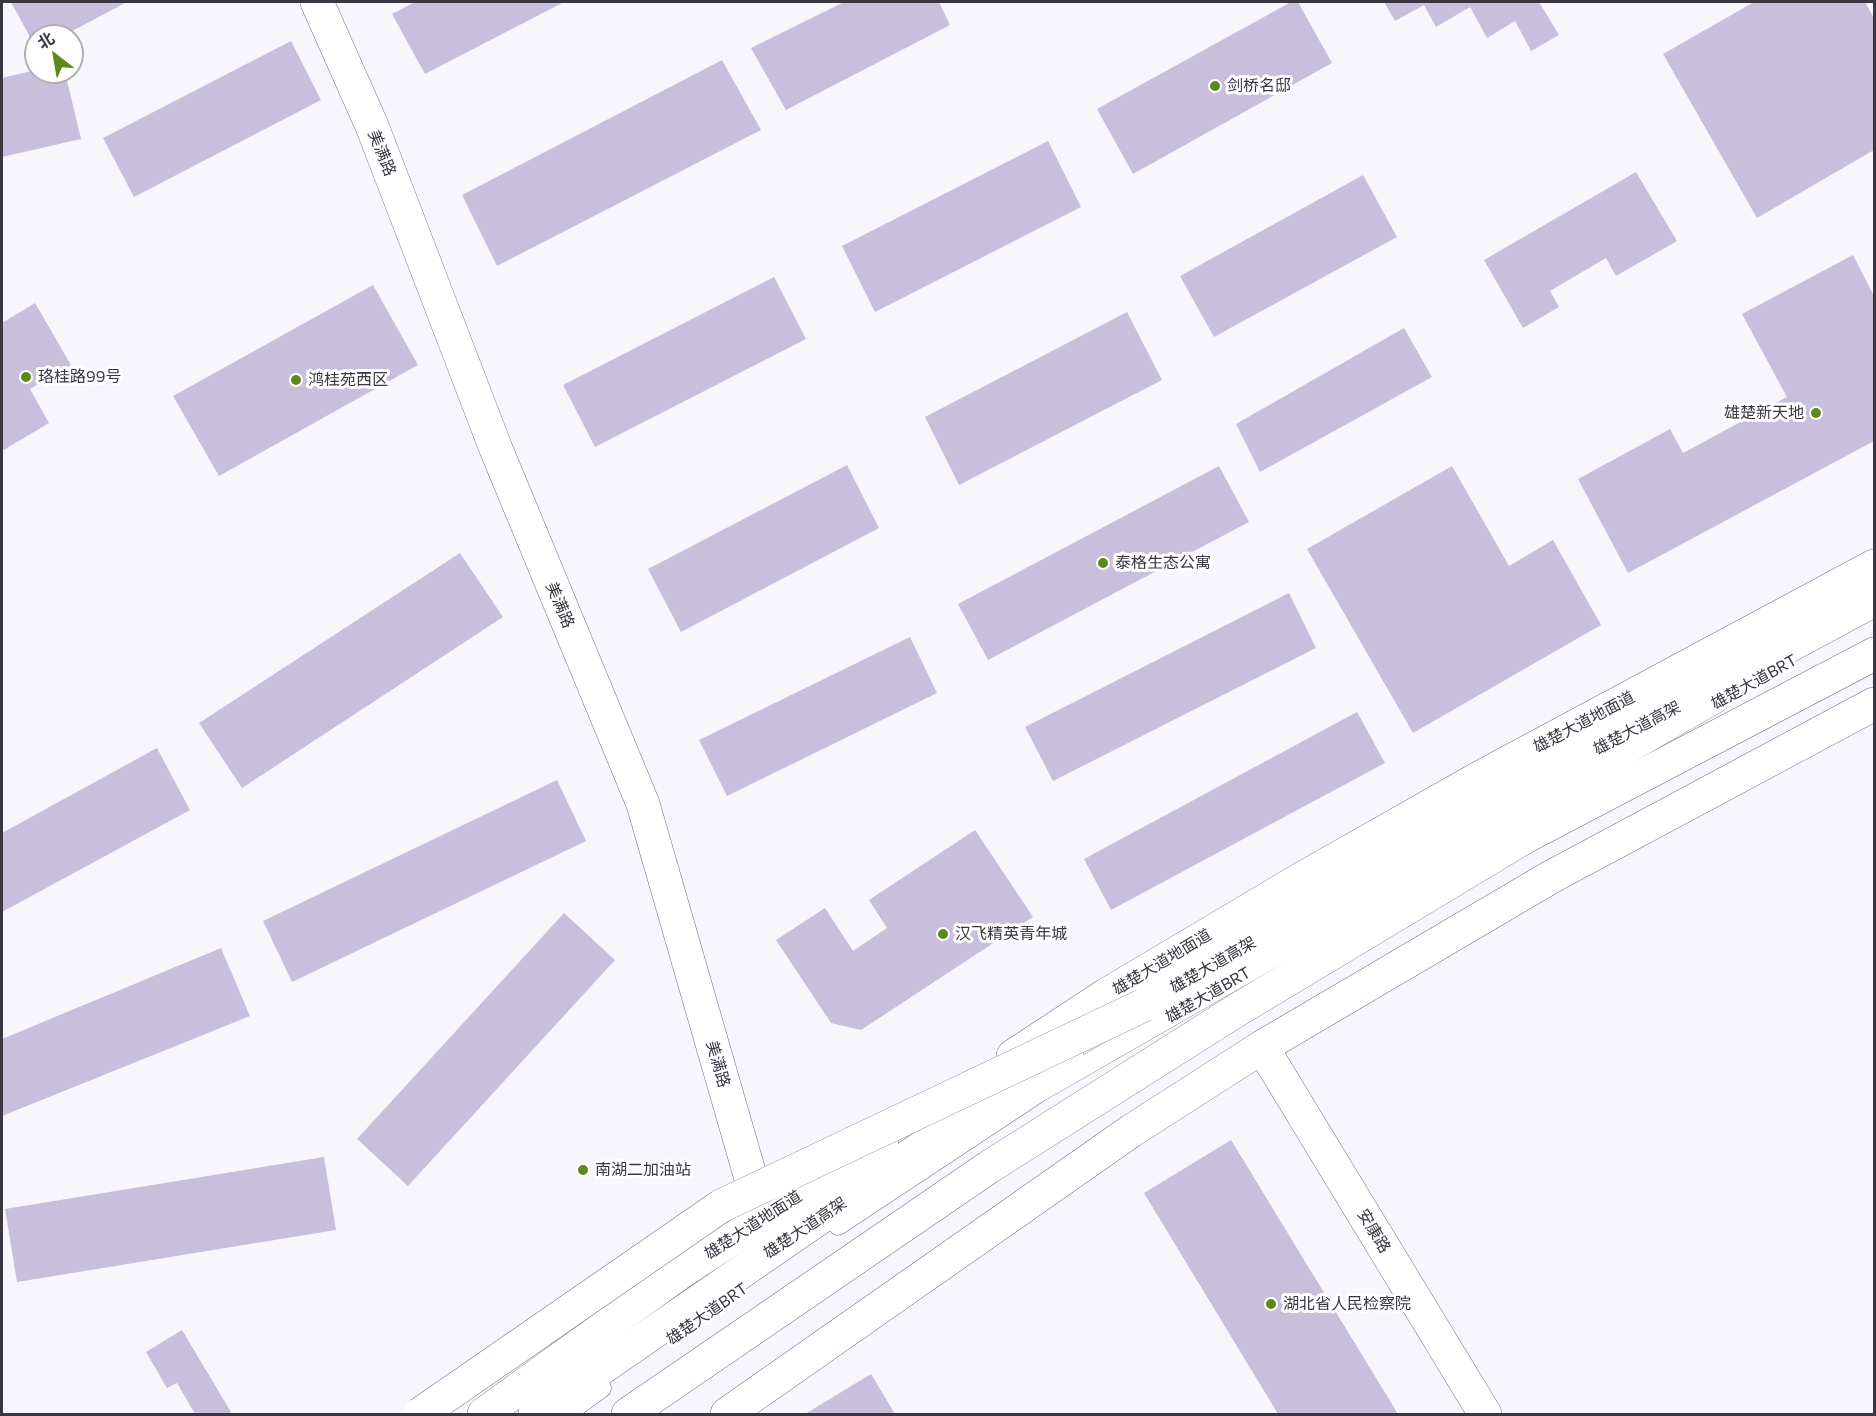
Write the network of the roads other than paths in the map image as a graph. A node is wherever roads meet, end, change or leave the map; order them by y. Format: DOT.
graph roads {
  1 [pos="317,2"];
  2 [pos="1875,566"];
  3 [pos="1875,600"];
  4 [pos="1875,614"];
  5 [pos="1875,654"];
  6 [pos="1875,704"];
  7 [pos="1144,1005"];
  8 [pos="1263,1047"];
  9 [pos="757,1223"];
  10 [pos="420,1414"];
  11 [pos="484,1414"];
  12 [pos="535,1414"];
  13 [pos="565,1414"];
  14 [pos="628,1414"];
  15 [pos="727,1414"];
  16 [pos="1485,1414"];
  1 -- 9 [label="main road, 美满路"];
  2 -- 9 [label="main road, 雄楚大道地面道"];
  3 -- 7 [label="main road, 雄楚大道高架"];
  4 -- 13 [label="lane, 雄楚大道BRT"];
  5 -- 14 [label="main road"];
  6 -- 8 [label="main road"];
  7 -- 10 [label="main road, bridge"];
  7 -- 12 [label="main road, 雄楚大道高架, bridge"];
  8 -- 15 [label="main road"];
  8 -- 16 [label="main road, 安康路"];
  9 -- 11 [label="main road, 雄楚大道地面道"];
}
